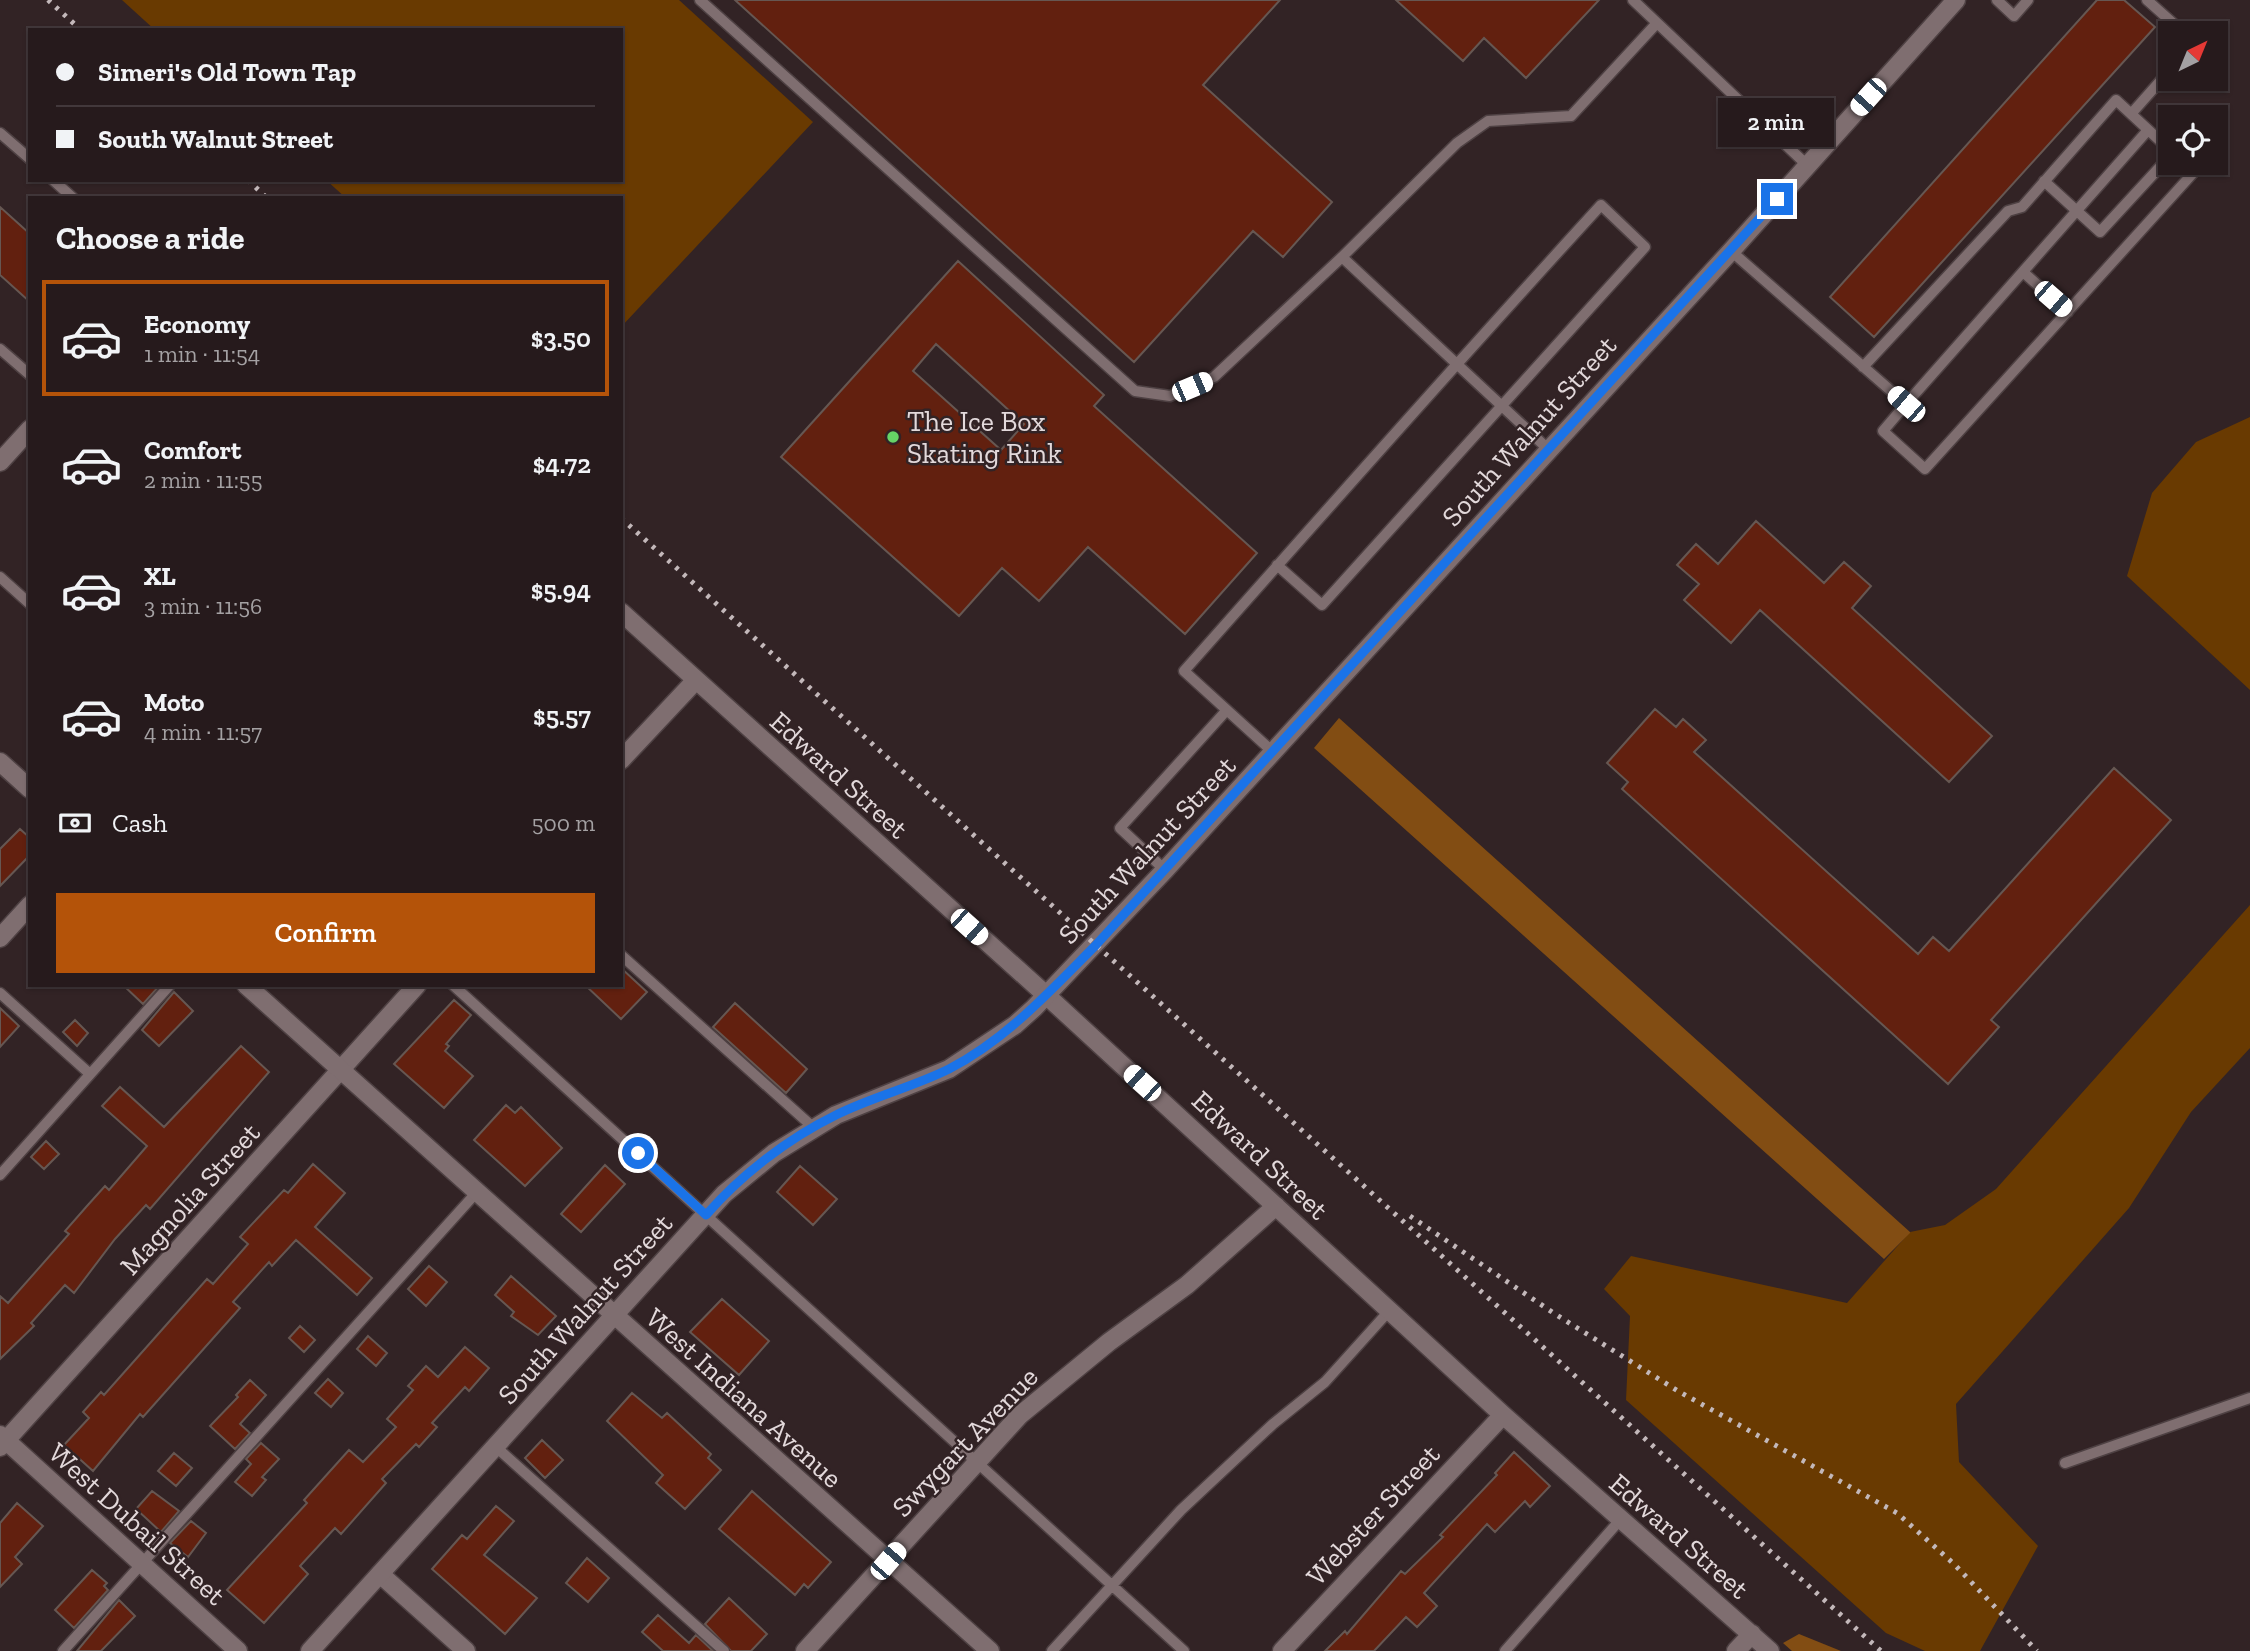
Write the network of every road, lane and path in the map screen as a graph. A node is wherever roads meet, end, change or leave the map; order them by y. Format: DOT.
graph roads {
  1 [pos="700,0"];
  2 [pos="1633,0"];
  3 [pos="1956,0"];
  4 [pos="1997,0"];
  5 [pos="2028,0"];
  6 [pos="2147,0"];
  7 [pos="2171,21"];
  8 [pos="1657,23"];
  9 [pos="2158,84"];
  10 [pos="2131,114"];
  11 [pos="2148,130"];
  12 [pos="0,133"];
  13 [pos="2158,139"];
  14 [pos="28,157"];
  15 [pos="1807,165"];
  16 [pos="2158,169"];
  17 [pos="2191,175"];
  18 [pos="2044,181"];
  19 [pos="55,182"];
  20 [pos="71,196"];
  21 [pos="2077,211"];
  22 [pos="1731,251"];
  23 [pos="1342,257"];
  24 [pos="2023,272"];
  25 [pos="2068,312"];
  26 [pos="0,349"];
  27 [pos="1456,365"];
  28 [pos="1863,367"];
  29 [pos="28,373"];
  30 [pos="1906,404"];
  31 [pos="1501,406"];
  32 [pos="28,431"];
  33 [pos="1548,449"];
  34 [pos="0,462"];
  35 [pos="1277,565"];
  36 [pos="0,576"];
  37 [pos="28,602"];
  38 [pos="623,614"];
  39 [pos="696,680"];
  40 [pos="1226,711"];
  41 [pos="1273,752"];
  42 [pos="623,759"];
  43 [pos="0,762"];
  44 [pos="28,787"];
  45 [pos="1165,870"];
  46 [pos="28,907"];
  47 [pos="0,938"];
  48 [pos="623,958"];
  49 [pos="168,987"];
  50 [pos="248,987"];
  51 [pos="415,987"];
  52 [pos="455,987"];
  53 [pos="0,993"];
  54 [pos="1046,995"];
  55 [pos="341,1071"];
  56 [pos="90,1074"];
  57 [pos="814,1128"];
  58 [pos="0,1175"];
  59 [pos="476,1193"];
  60 [pos="1276,1206"];
  61 [pos="706,1215"];
  62 [pos="1389,1311"];
  63 [pos="613,1316"];
  64 [pos="2250,1398"];
  65 [pos="1503,1415"];
  66 [pos="2,1441"];
  67 [pos="496,1447"];
  68 [pos="975,1462"];
  69 [pos="2065,1464"];
  70 [pos="1620,1520"];
  71 [pos="888,1561"];
  72 [pos="142,1564"];
  73 [pos="380,1574"];
  74 [pos="1112,1585"];
  75 [pos="1752,1634"];
  76 [pos="63,1651"];
  77 [pos="238,1651"];
  78 [pos="310,1651"];
  79 [pos="466,1651"];
  80 [pos="724,1651"];
  81 [pos="805,1651"];
  82 [pos="990,1651"];
  83 [pos="1052,1651"];
  84 [pos="1184,1651"];
  85 [pos="1282,1651"];
  86 [pos="1505,1651"];
  87 [pos="1736,1651"];
  88 [pos="1770,1651"];
  1 -- 23 [label="lane"];
  2 -- 8 [label="lane"];
  3 -- 15 [label="street, South Walnut Street"];
  4 -- 5 [label="lane"];
  6 -- 7 [label="lane"];
  8 -- 15 [label="lane"];
  8 -- 23 [label="lane"];
  9 -- 10 [label="lane"];
  10 -- 11 [label="lane"];
  10 -- 18 [label="lane"];
  11 -- 13 [label="lane"];
  11 -- 21 [label="lane"];
  12 -- 14 [label="lane"];
  15 -- 22 [label="street, South Walnut Street"];
  16 -- 21 [label="lane"];
  17 -- 25 [label="lane"];
  18 -- 21 [label="lane"];
  18 -- 28 [label="lane"];
  19 -- 20 [label="lane"];
  21 -- 24 [label="lane"];
  22 -- 28 [label="lane"];
  22 -- 33 [label="street, South Walnut Street"];
  23 -- 27 [label="lane"];
  24 -- 25 [label="lane"];
  24 -- 30 [label="lane"];
  25 -- 30 [label="lane"];
  26 -- 29 [label="lane"];
  27 -- 31 [label="lane"];
  27 -- 31 [label="lane"];
  27 -- 35 [label="lane"];
  28 -- 30 [label="lane"];
  31 -- 33 [label="lane"];
  31 -- 35 [label="lane"];
  32 -- 34 [label="street"];
  33 -- 41 [label="street, South Walnut Street"];
  35 -- 40 [label="lane"];
  36 -- 37 [label="lane"];
  38 -- 39 [label="street, Edward Street"];
  39 -- 42 [label="street"];
  39 -- 54 [label="street, Edward Street"];
  40 -- 41 [label="lane"];
  40 -- 45 [label="lane"];
  41 -- 45 [label="street, South Walnut Street"];
  43 -- 44 [label="street"];
  45 -- 54 [label="street, South Walnut Street"];
  46 -- 47 [label="street"];
  48 -- 57 [label="lane"];
  49 -- 56 [label="lane"];
  50 -- 55 [label="street, West Indiana Avenue"];
  51 -- 55 [label="street, Magnolia Street"];
  52 -- 61 [label="lane"];
  53 -- 56 [label="lane"];
  54 -- 57 [label="street, South Walnut Street"];
  54 -- 60 [label="street, Edward Street"];
  55 -- 59 [label="street, West Indiana Avenue"];
  55 -- 66 [label="street, Magnolia Street"];
  56 -- 58 [label="lane"];
  57 -- 61 [label="street, South Walnut Street"];
  59 -- 63 [label="street, West Indiana Avenue"];
  59 -- 72 [label="lane"];
  60 -- 62 [label="street, Edward Street"];
  60 -- 68 [label="street, Swygart Avenue"];
  61 -- 63 [label="street, South Walnut Street"];
  61 -- 68 [label="lane"];
  62 -- 65 [label="street, Edward Street"];
  62 -- 74 [label="lane"];
  63 -- 67 [label="street, South Walnut Street"];
  63 -- 71 [label="street, West Indiana Avenue"];
  64 -- 69 [label="lane"];
  65 -- 70 [label="street, Edward Street"];
  65 -- 85 [label="street, Webster Street"];
  66 -- 72 [label="street, West Dubail Street"];
  67 -- 73 [label="street, South Walnut Street"];
  67 -- 80 [label="lane"];
  68 -- 71 [label="street, Swygart Avenue"];
  68 -- 74 [label="lane"];
  70 -- 75 [label="street, Edward Street"];
  70 -- 86 [label="lane"];
  71 -- 81 [label="street, Swygart Avenue"];
  71 -- 82 [label="street, West Indiana Avenue"];
  72 -- 76 [label="lane"];
  72 -- 77 [label="street, West Dubail Street"];
  73 -- 78 [label="street, South Walnut Street"];
  73 -- 79 [label="street"];
  74 -- 83 [label="lane"];
  74 -- 84 [label="lane"];
  75 -- 87 [label="street"];
  75 -- 88 [label="street, Edward Street"];
}
